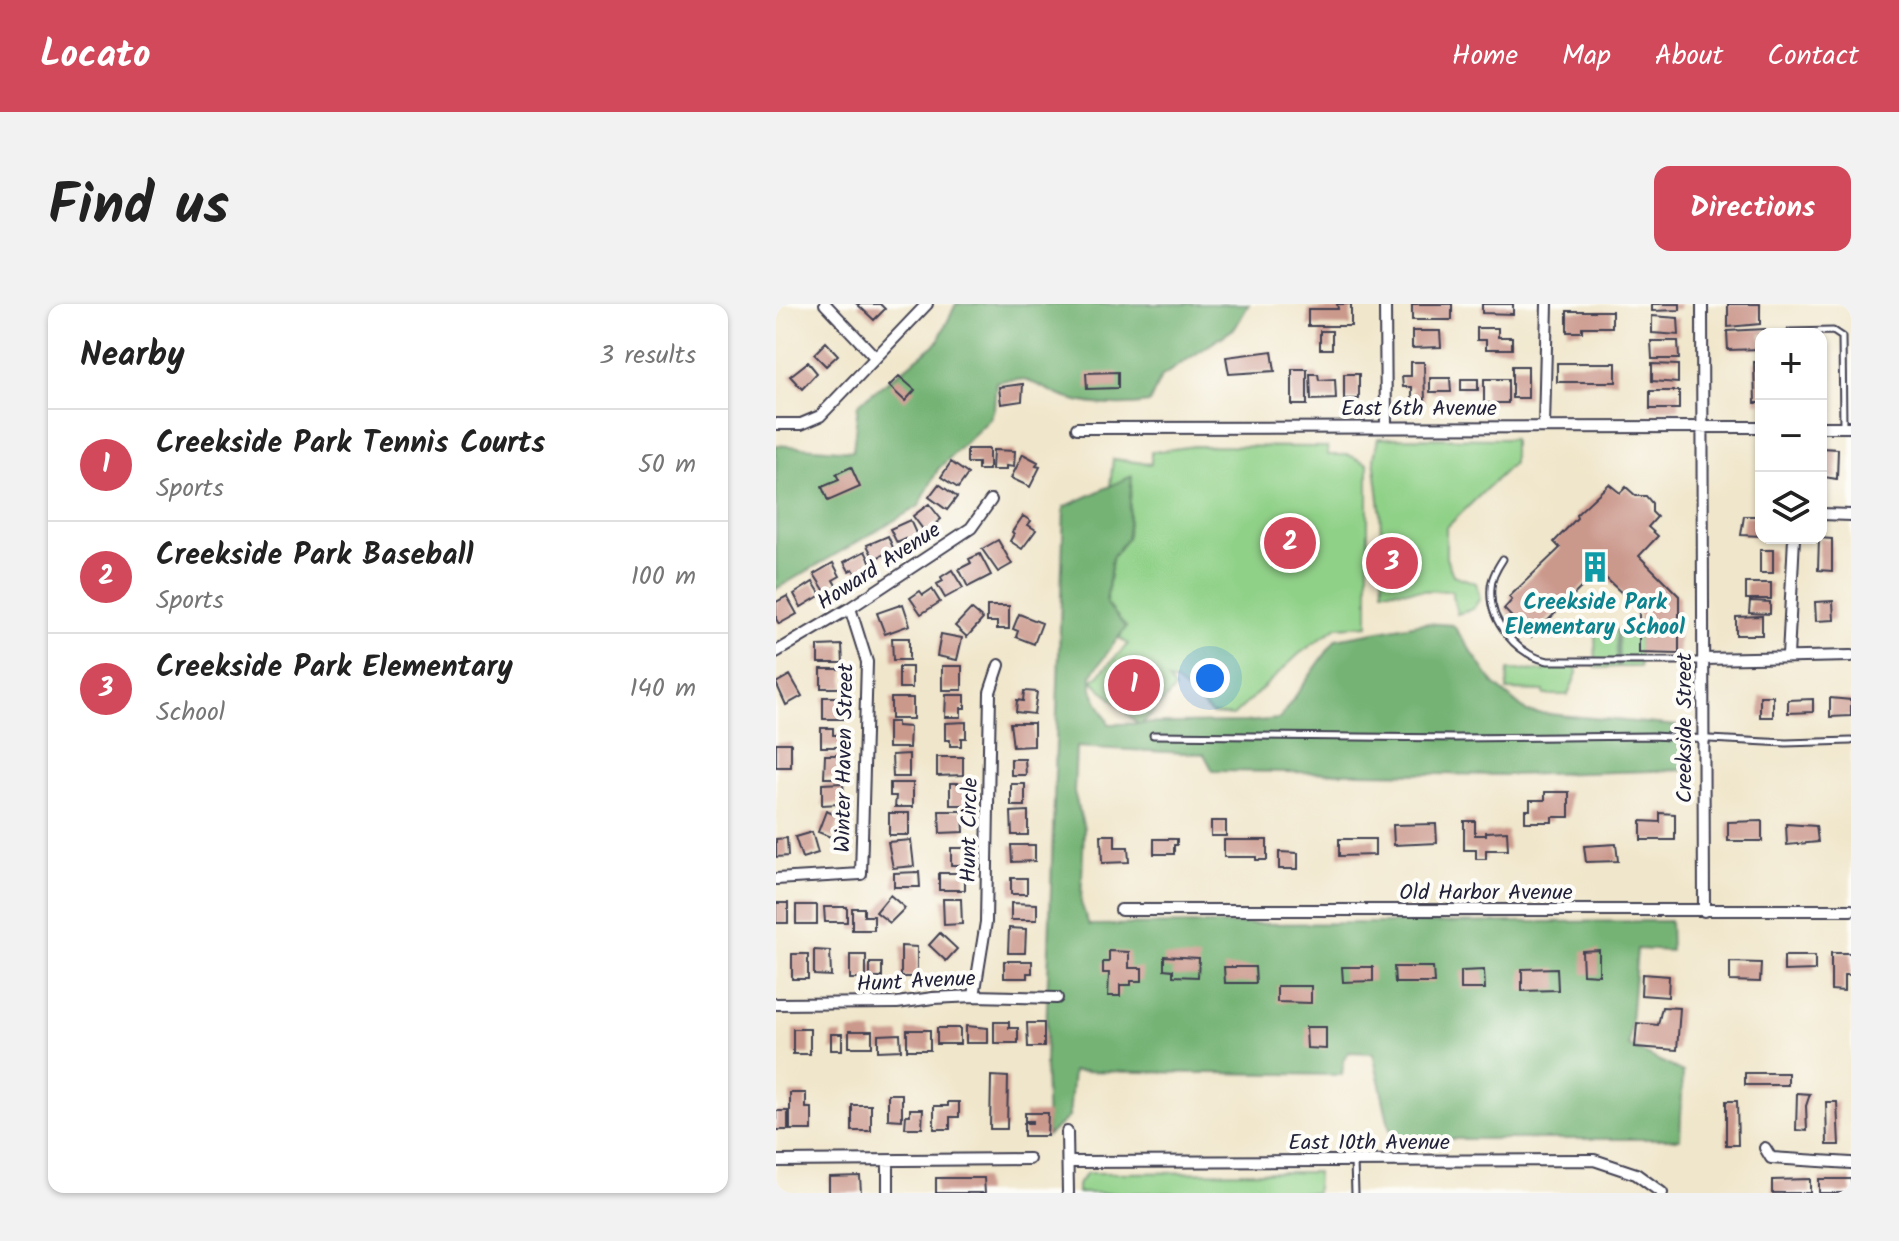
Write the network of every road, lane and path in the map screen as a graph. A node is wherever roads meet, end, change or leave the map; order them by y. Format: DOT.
graph roads {
  1 [pos="825,304"];
  2 [pos="927,304"];
  3 [pos="1385,304"];
  4 [pos="1547,304"];
  5 [pos="1702,304"];
  6 [pos="1827,331"];
  7 [pos="875,357"];
  8 [pos="776,424"];
  9 [pos="1386,427"];
  10 [pos="1544,427"];
  11 [pos="1702,427"];
  12 [pos="1755,427"];
  13 [pos="1847,427"];
  14 [pos="1077,428"];
  15 [pos="991,500"];
  16 [pos="1827,514"];
  17 [pos="1851,515"];
  18 [pos="1794,544"];
  19 [pos="1503,559"];
  20 [pos="850,608"];
  21 [pos="776,652"];
  22 [pos="1788,656"];
  23 [pos="1851,656"];
  24 [pos="1703,660"];
  25 [pos="999,665"];
  26 [pos="1153,735"];
  27 [pos="1703,740"];
  28 [pos="1851,741"];
  29 [pos="776,879"];
  30 [pos="1121,910"];
  31 [pos="1851,910"];
  32 [pos="1704,911"];
  33 [pos="974,996"];
  34 [pos="1057,998"];
  35 [pos="776,1004"];
  36 [pos="1067,1132"];
  37 [pos="1765,1148"];
  38 [pos="1029,1159"];
  39 [pos="776,1161"];
  40 [pos="888,1161"];
  41 [pos="1354,1161"];
  42 [pos="1068,1162"];
  43 [pos="1851,1163"];
  44 [pos="1656,1191"];
  45 [pos="888,1193"];
  46 [pos="1068,1193"];
  47 [pos="1355,1193"];
  1 -- 7 [label="street"];
  2 -- 7 [label="street"];
  3 -- 9 [label="street"];
  4 -- 10 [label="street"];
  5 -- 11 [label="street, Creekside Street"];
  6 -- 13 [label="lane"];
  7 -- 8 [label="street"];
  9 -- 10 [label="street, East 6th Avenue"];
  9 -- 14 [label="street, East 6th Avenue"];
  10 -- 11 [label="street, East 6th Avenue"];
  11 -- 12 [label="street, East 6th Avenue"];
  11 -- 24 [label="street, Creekside Street"];
  15 -- 20 [label="street, Howard Avenue"];
  16 -- 17 [label="street"];
  18 -- 22 [label="street"];
  19 -- 24 [label="lane"];
  20 -- 21 [label="street, Howard Avenue"];
  20 -- 29 [label="street, Winter Haven Street"];
  22 -- 23 [label="street"];
  22 -- 24 [label="street"];
  24 -- 27 [label="street, Creekside Street"];
  25 -- 33 [label="street, Hunt Circle"];
  26 -- 27 [label="lane"];
  27 -- 28 [label="lane"];
  27 -- 32 [label="street, Creekside Street"];
  30 -- 32 [label="street, Old Harbor Avenue"];
  31 -- 32 [label="street, Old Harbor Avenue"];
  33 -- 34 [label="street, Hunt Avenue"];
  33 -- 35 [label="street, Hunt Avenue"];
  36 -- 42 [label="street"];
  37 -- 43 [label="street"];
  38 -- 40 [label="street"];
  39 -- 40 [label="street"];
  40 -- 45 [label="street"];
  41 -- 42 [label="street, East 10th Avenue"];
  41 -- 44 [label="street, East 10th Avenue"];
  41 -- 47 [label="lane"];
  42 -- 46 [label="street"];
}
